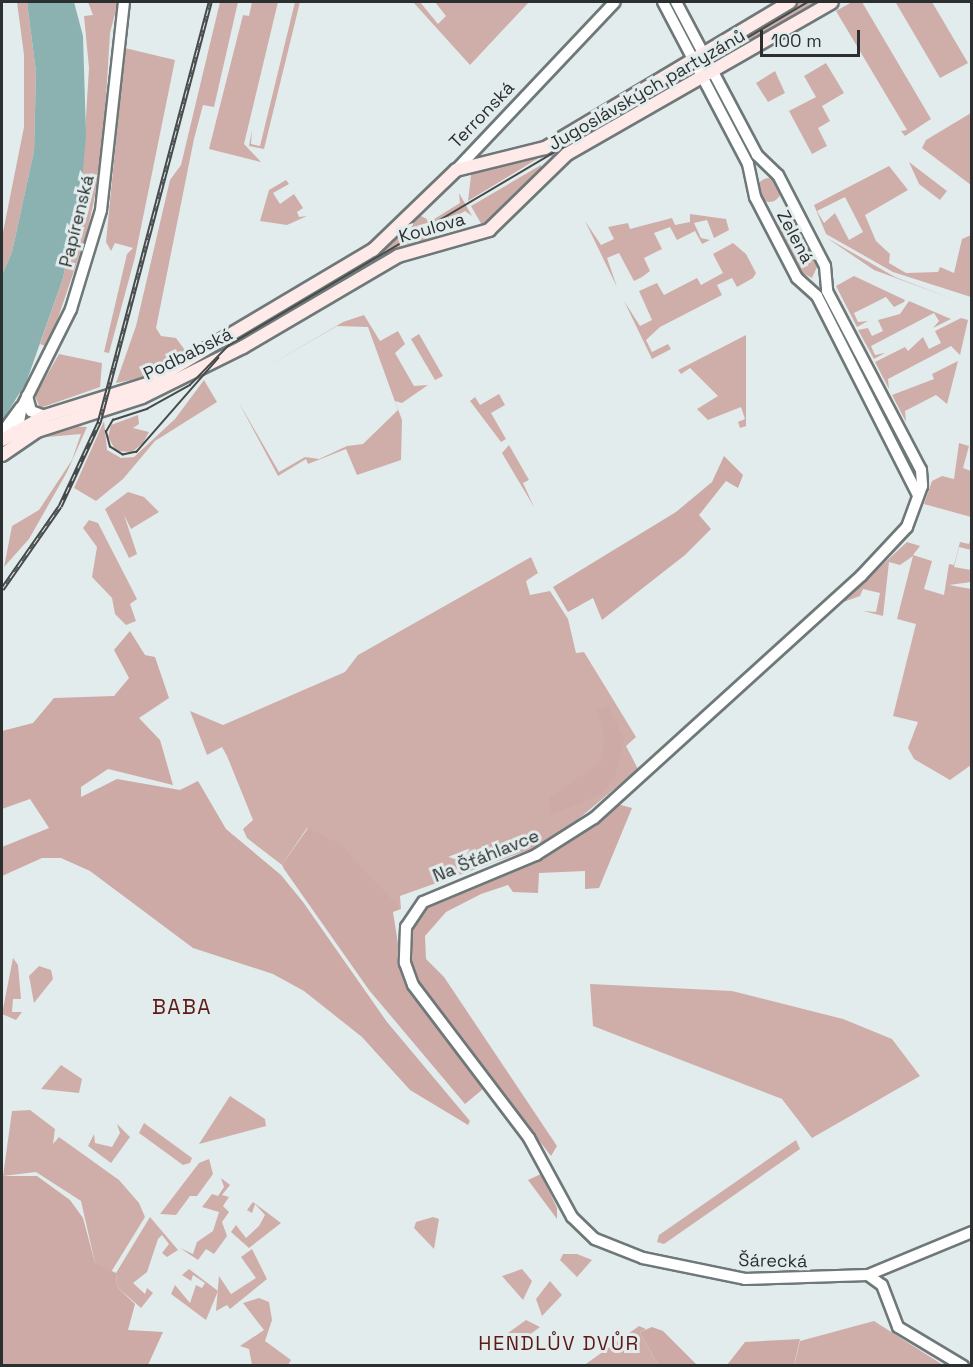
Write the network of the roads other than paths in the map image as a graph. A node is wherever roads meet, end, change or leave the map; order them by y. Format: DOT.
graph roads {
  1 [pos="124,2"];
  2 [pos="615,2"];
  3 [pos="663,2"];
  4 [pos="676,2"];
  5 [pos="790,2"];
  6 [pos="832,2"];
  7 [pos="698,56"];
  8 [pos="708,76"];
  9 [pos="768,165"];
  10 [pos="456,170"];
  11 [pos="750,174"];
  12 [pos="493,227"];
  13 [pos="373,250"];
  14 [pos="382,264"];
  15 [pos="26,399"];
  16 [pos="45,416"];
  17 [pos="20,428"];
  18 [pos="37,431"];
  19 [pos="2,433"];
  20 [pos="4,447"];
  21 [pos="918,478"];
  22 [pos="577,1223"];
  23 [pos="972,1232"];
  24 [pos="868,1275"];
  25 [pos="963,1365"];
  1 -- 15 [label="street, Papírenská"];
  2 -- 10 [label="street, Terronská"];
  3 -- 7 [label="street, Zelená"];
  4 -- 7 [label="street, Zelená"];
  5 -- 7 [label="main road, Jugoslávských partyzánů"];
  6 -- 8 [label="main road, Jugoslávských partyzánů"];
  7 -- 8 [label="street, Zelená"];
  7 -- 10 [label="main road, Jugoslávských partyzánů"];
  8 -- 9 [label="street, Zelená"];
  8 -- 11 [label="street, Zelená"];
  8 -- 12 [label="main road, Jugoslávských partyzánů"];
  9 -- 11 [label="street"];
  9 -- 21 [label="street, Zelená"];
  10 -- 13 [label="main road, Terronská"];
  11 -- 21 [label="street, Zelená"];
  12 -- 14 [label="main road, Koulova"];
  13 -- 16 [label="main road, Podbabská"];
  14 -- 18 [label="main road, Podbabská"];
  15 -- 16 [label="street"];
  15 -- 17 [label="street, Papírenská"];
  15 -- 19 [label="street, Papírenská"];
  16 -- 17 [label="main road, Podbabská"];
  17 -- 18 [label="street"];
  17 -- 20 [label="main road, Podbabská"];
  18 -- 20 [label="main road, Podbabská"];
  21 -- 22 [label="street, Na Šťáhlavce"];
  22 -- 24 [label="street, Šárecká"];
  23 -- 24 [label="street, Šárecká"];
  24 -- 25 [label="street"];
}
